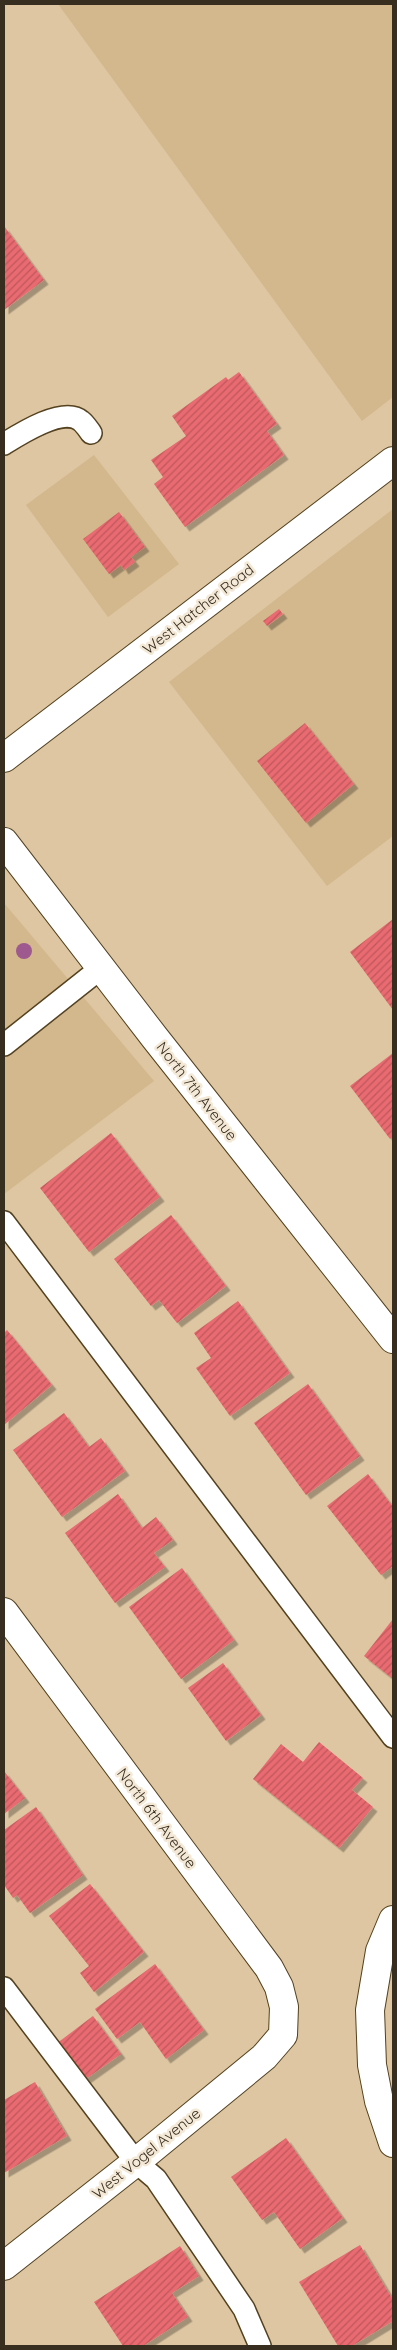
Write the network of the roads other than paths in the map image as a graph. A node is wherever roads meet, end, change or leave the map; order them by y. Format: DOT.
graph roads {
  1 [pos="90,433"];
  2 [pos="4,444"];
  3 [pos="393,461"];
  4 [pos="4,758"];
  5 [pos="4,842"];
  6 [pos="101,968"];
  7 [pos="4,1045"];
  8 [pos="4,1222"];
  9 [pos="393,1339"];
  10 [pos="4,1612"];
  11 [pos="393,1737"];
  12 [pos="393,1920"];
  13 [pos="4,1988"];
  14 [pos="283,2035"];
  15 [pos="393,2143"];
  16 [pos="136,2162"];
  17 [pos="4,2266"];
  18 [pos="260,2346"];
  1 -- 2 [label="lane"];
  3 -- 4 [label="street, West Hatcher Road"];
  5 -- 6 [label="street, North 7th Avenue"];
  6 -- 7 [label="lane"];
  6 -- 9 [label="street, North 7th Avenue"];
  8 -- 11 [label="lane"];
  10 -- 14 [label="street, North 6th Avenue"];
  12 -- 15 [label="street"];
  13 -- 16 [label="lane"];
  14 -- 16 [label="street, West Vogel Avenue"];
  16 -- 17 [label="street, West Vogel Avenue"];
  16 -- 18 [label="lane"];
}
